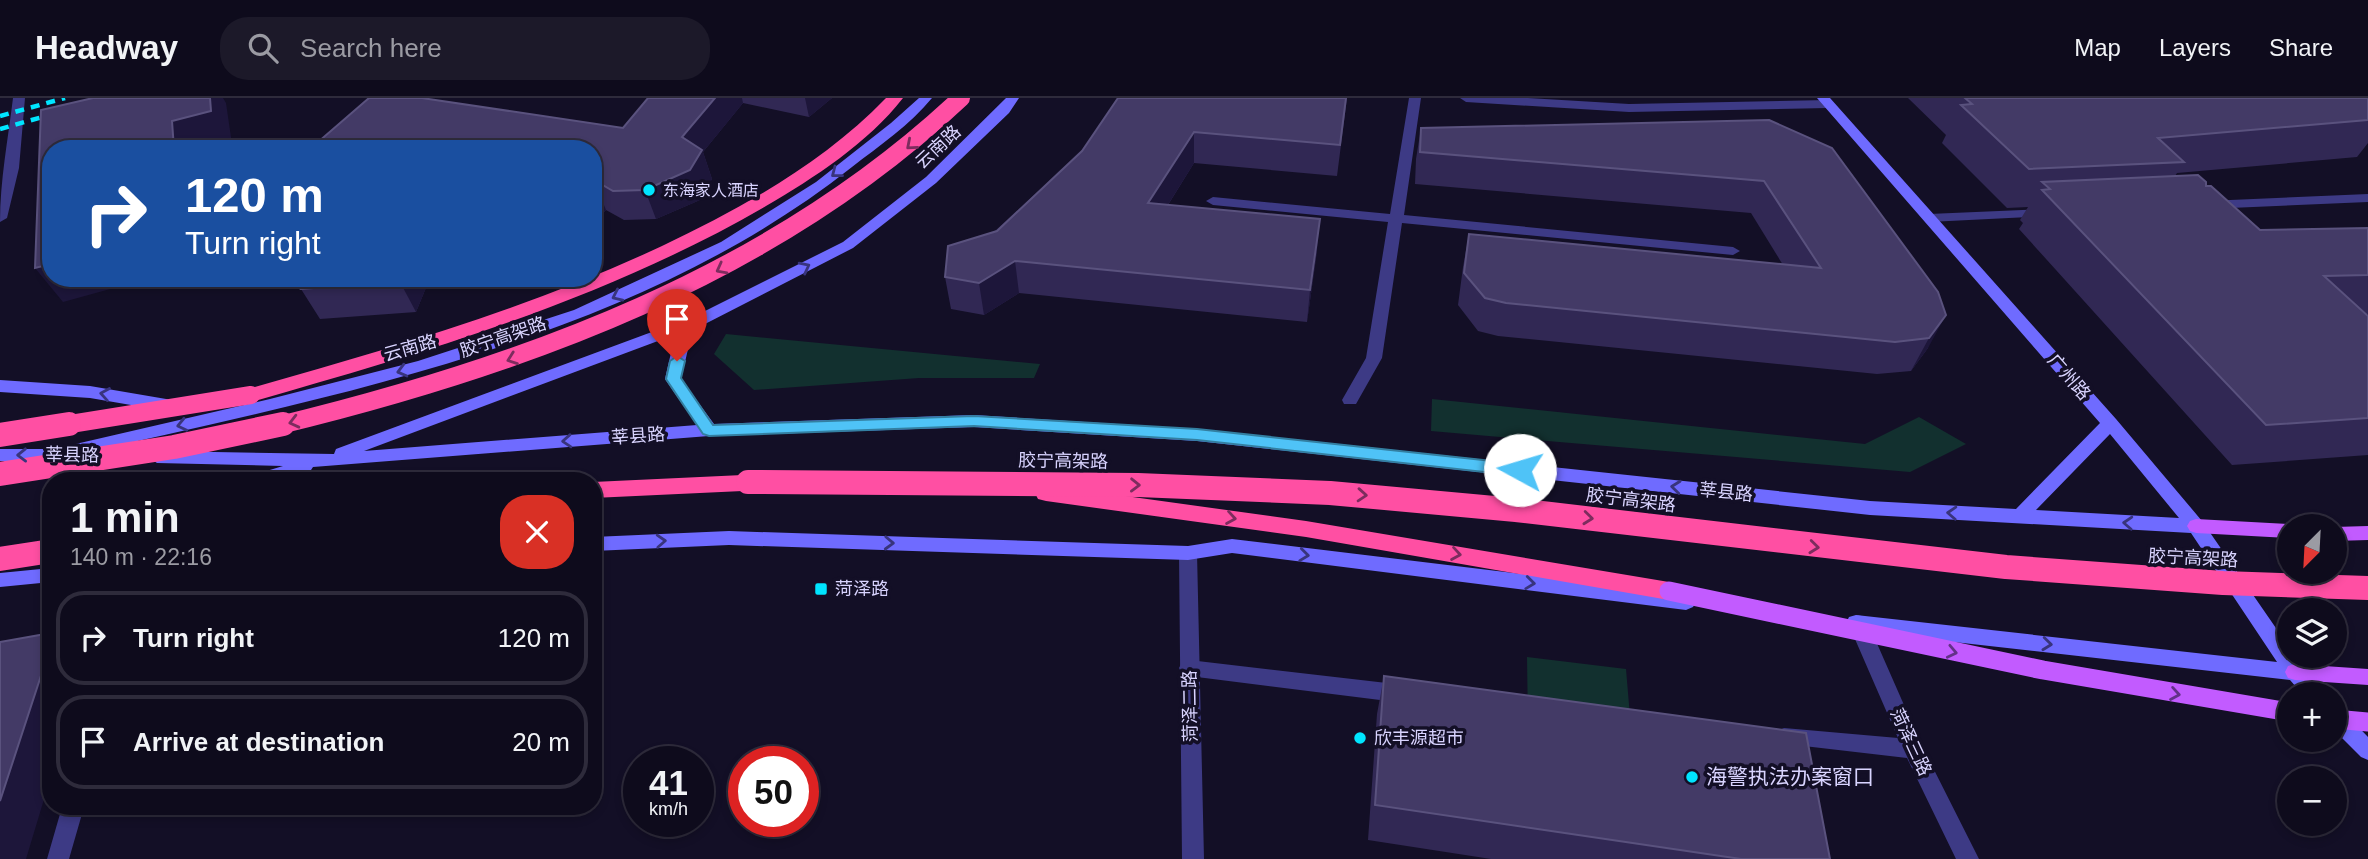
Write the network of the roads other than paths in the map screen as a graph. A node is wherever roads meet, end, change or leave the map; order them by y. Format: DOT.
graph roads {
  1 [pos="19,98"];
  2 [pos="895,98"];
  3 [pos="926,98"];
  4 [pos="961,98"];
  5 [pos="1013,98"];
  6 [pos="1415,98"];
  7 [pos="1466,98"];
  8 [pos="1488,99"];
  9 [pos="1826,101"];
  10 [pos="2368,198"];
  11 [pos="1213,201"];
  12 [pos="2190,206"];
  13 [pos="2066,212"];
  14 [pos="0,218"];
  15 [pos="1929,218"];
  16 [pos="1396,219"];
  17 [pos="1733,251"];
  18 [pos="602,279"];
  19 [pos="584,287"];
  20 [pos="701,320"];
  21 [pos="0,386"];
  22 [pos="1350,400"];
  23 [pos="270,405"];
  24 [pos="2110,424"];
  25 [pos="709,430"];
  26 [pos="0,435"];
  27 [pos="53,454"];
  28 [pos="0,455"];
  29 [pos="320,461"];
  30 [pos="285,472"];
  31 [pos="0,474"];
  32 [pos="748,482"];
  33 [pos="602,490"];
  34 [pos="2020,516"];
  35 [pos="2196,526"];
  36 [pos="2277,530"];
  37 [pos="2368,533"];
  38 [pos="2347,534"];
  39 [pos="602,544"];
  40 [pos="42,550"];
  41 [pos="1188,553"];
  42 [pos="0,558"];
  43 [pos="42,576"];
  44 [pos="0,580"];
  45 [pos="2368,587"];
  46 [pos="1669,592"];
  47 [pos="1858,623"];
  48 [pos="1189,667"];
  49 [pos="2295,672"];
  50 [pos="2368,677"];
  51 [pos="2304,682"];
  52 [pos="1418,696"];
  53 [pos="2277,710"];
  54 [pos="2347,719"];
  55 [pos="2368,723"];
  56 [pos="2347,730"];
  57 [pos="1761,735"];
  58 [pos="1913,750"];
  59 [pos="2368,751"];
  60 [pos="71,815"];
  61 [pos="58,859"];
  62 [pos="1193,859"];
  63 [pos="1968,859"];
  1 -- 14 [label="street"];
  2 -- 18 [label="highway, bridge"];
  3 -- 23 [label="main road, 云南路, one-way"];
  4 -- 31 [label="highway, 胶宁高架路, one-way, bridge"];
  20 -- 5 [label="main road, 云南路, one-way"];
  6 -- 16 [label="street"];
  7 -- 8 [label="street"];
  8 -- 9 [label="street"];
  9 -- 15 [label="main road, 广州路"];
  10 -- 12 [label="street"];
  11 -- 16 [label="street"];
  13 -- 15 [label="street"];
  15 -- 24 [label="main road, 广州路"];
  16 -- 17 [label="street"];
  16 -- 22 [label="street"];
  19 -- 26 [label="highway, bridge"];
  20 -- 25 [label="main road"];
  20 -- 29 [label="main road, 云南路"];
  23 -- 21 [label="main road, one-way"];
  23 -- 27 [label="main road, 云南路, one-way"];
  24 -- 34 [label="main road"];
  24 -- 35 [label="main road, 广州路"];
  25 -- 29 [label="main road, 莘县路, one-way"];
  34 -- 25 [label="main road, 莘县路, one-way"];
  27 -- 28 [label="main road, 莘县路, one-way"];
  27 -- 29 [label="main road, 莘县路"];
  29 -- 30 [label="main road"];
  32 -- 33 [label="highway, 胶宁高架路"];
  32 -- 45 [label="highway, 胶宁高架路, one-way, bridge"];
  32 -- 46 [label="highway, one-way, bridge"];
  35 -- 34 [label="main road, 莘县路, one-way"];
  35 -- 36 [label="main road"];
  35 -- 49 [label="main road, 广州路"];
  37 -- 38 [label="main road"];
  39 -- 41 [label="main road, one-way"];
  40 -- 42 [label="highway, bridge"];
  41 -- 47 [label="main road, one-way"];
  41 -- 48 [label="street, 菏泽二路"];
  43 -- 44 [label="main road"];
  46 -- 53 [label="main road, one-way, bridge"];
  47 -- 49 [label="main road, one-way"];
  47 -- 58 [label="street, 菏泽三路"];
  48 -- 52 [label="street"];
  48 -- 62 [label="street, 菏泽二路"];
  49 -- 50 [label="main road"];
  49 -- 51 [label="main road, 广州路"];
  54 -- 55 [label="main road, bridge"];
  56 -- 59 [label="main road"];
  57 -- 58 [label="street"];
  58 -- 63 [label="street, 菏泽三路"];
  60 -- 61 [label="street"];
}
